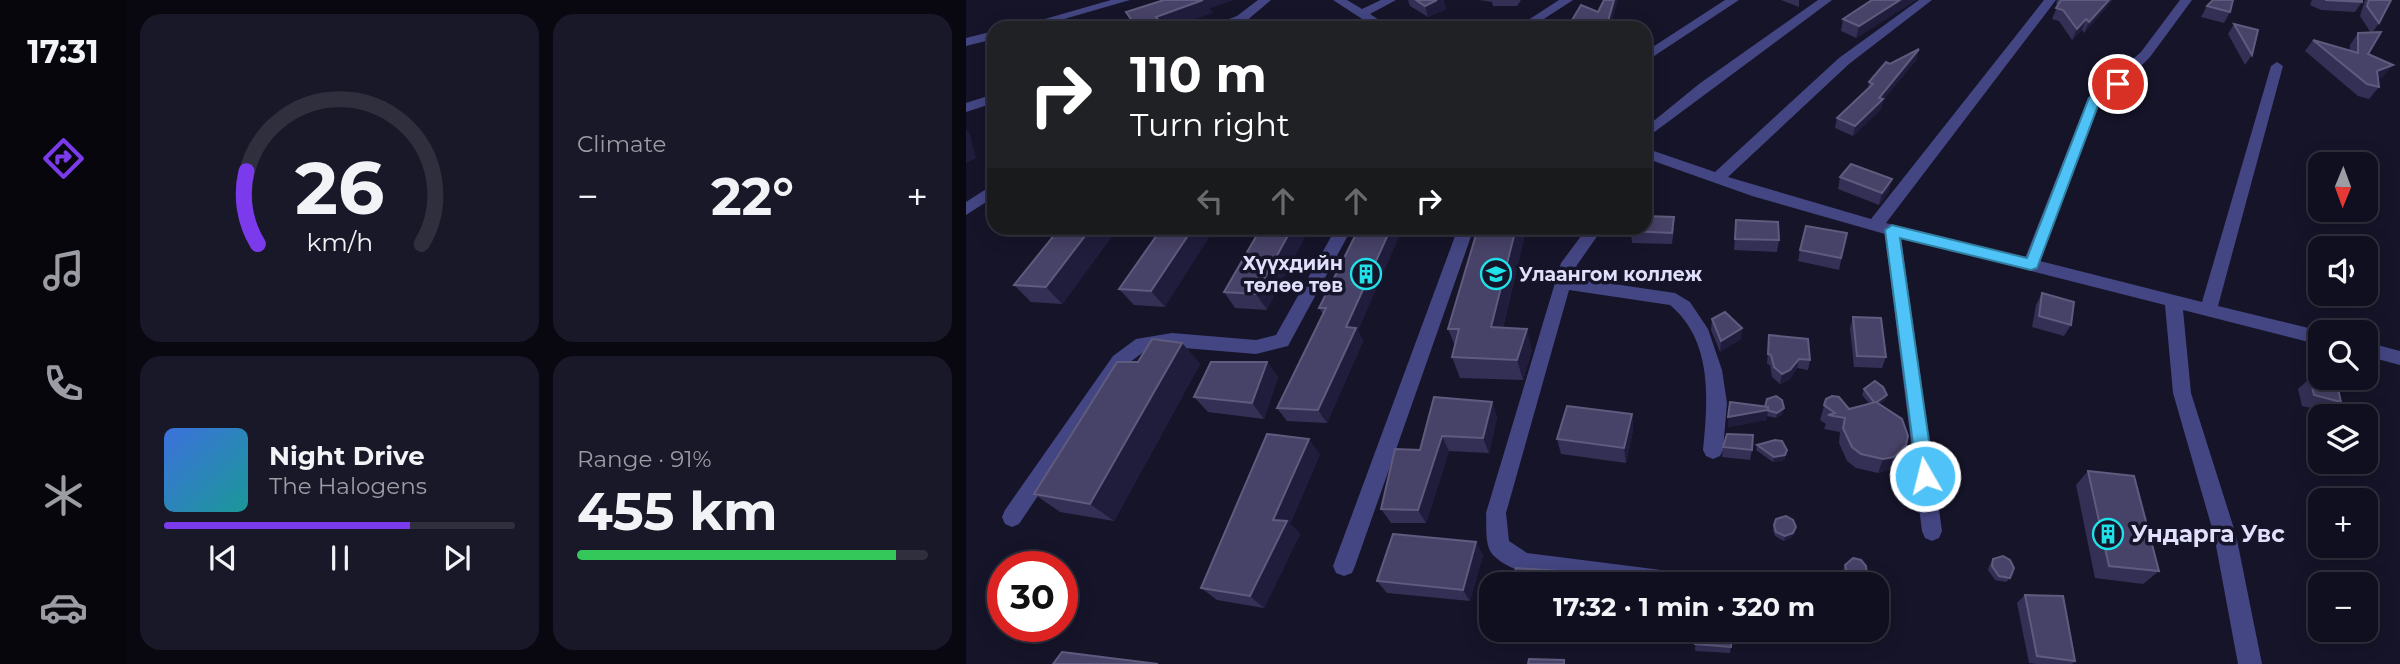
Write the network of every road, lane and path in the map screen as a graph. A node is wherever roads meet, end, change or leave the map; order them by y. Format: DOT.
graph roads {
  1 [pos="1124,0"];
  2 [pos="1273,0"];
  3 [pos="1339,0"];
  4 [pos="1390,0"];
  5 [pos="1567,0"];
  6 [pos="1733,0"];
  7 [pos="1826,0"];
  8 [pos="1926,0"];
  9 [pos="2050,0"];
  10 [pos="2186,0"];
  11 [pos="1262,3"];
  12 [pos="1361,14"];
  13 [pos="1244,18"];
  14 [pos="1045,21"];
  15 [pos="1234,21"];
  16 [pos="1240,21"];
  17 [pos="1373,21"];
  18 [pos="1532,21"];
  19 [pos="987,37"];
  20 [pos="966,42"];
  21 [pos="1652,53"];
  22 [pos="2277,66"];
  23 [pos="987,100"];
  24 [pos="966,108"];
  25 [pos="1652,129"];
  26 [pos="1652,155"];
  27 [pos="1719,177"];
  28 [pos="987,194"];
  29 [pos="966,210"];
  30 [pos="1884,228"];
  31 [pos="1340,235"];
  32 [pos="1463,235"];
  33 [pos="1591,235"];
  34 [pos="2031,264"];
  35 [pos="1564,283"];
  36 [pos="2173,299"];
  37 [pos="2209,308"];
  38 [pos="2308,335"];
  39 [pos="2378,352"];
  40 [pos="2400,358"];
  41 [pos="1713,450"];
  42 [pos="1012,517"];
  43 [pos="1932,531"];
  44 [pos="1344,566"];
  45 [pos="1592,572"];
  46 [pos="2250,664"];
  1 -- 14 [label="street"];
  2 -- 11 [label="street"];
  3 -- 12 [label="street"];
  4 -- 12 [label="street"];
  5 -- 18 [label="street"];
  6 -- 21 [label="street"];
  7 -- 25 [label="street"];
  8 -- 27 [label="street"];
  9 -- 30 [label="street"];
  10 -- 34 [label="street"];
  11 -- 13 [label="street"];
  12 -- 17 [label="street"];
  13 -- 15 [label="street"];
  13 -- 16 [label="street"];
  19 -- 20 [label="street"];
  22 -- 37 [label="street"];
  23 -- 24 [label="street"];
  26 -- 27 [label="street"];
  27 -- 30 [label="street"];
  28 -- 29 [label="street"];
  30 -- 34 [label="street"];
  30 -- 43 [label="street"];
  31 -- 42 [label="street"];
  32 -- 44 [label="street"];
  33 -- 35 [label="street"];
  34 -- 36 [label="street"];
  35 -- 41 [label="street"];
  35 -- 45 [label="street"];
  36 -- 37 [label="street"];
  36 -- 46 [label="street"];
  37 -- 38 [label="street"];
  39 -- 40 [label="street"];
}
